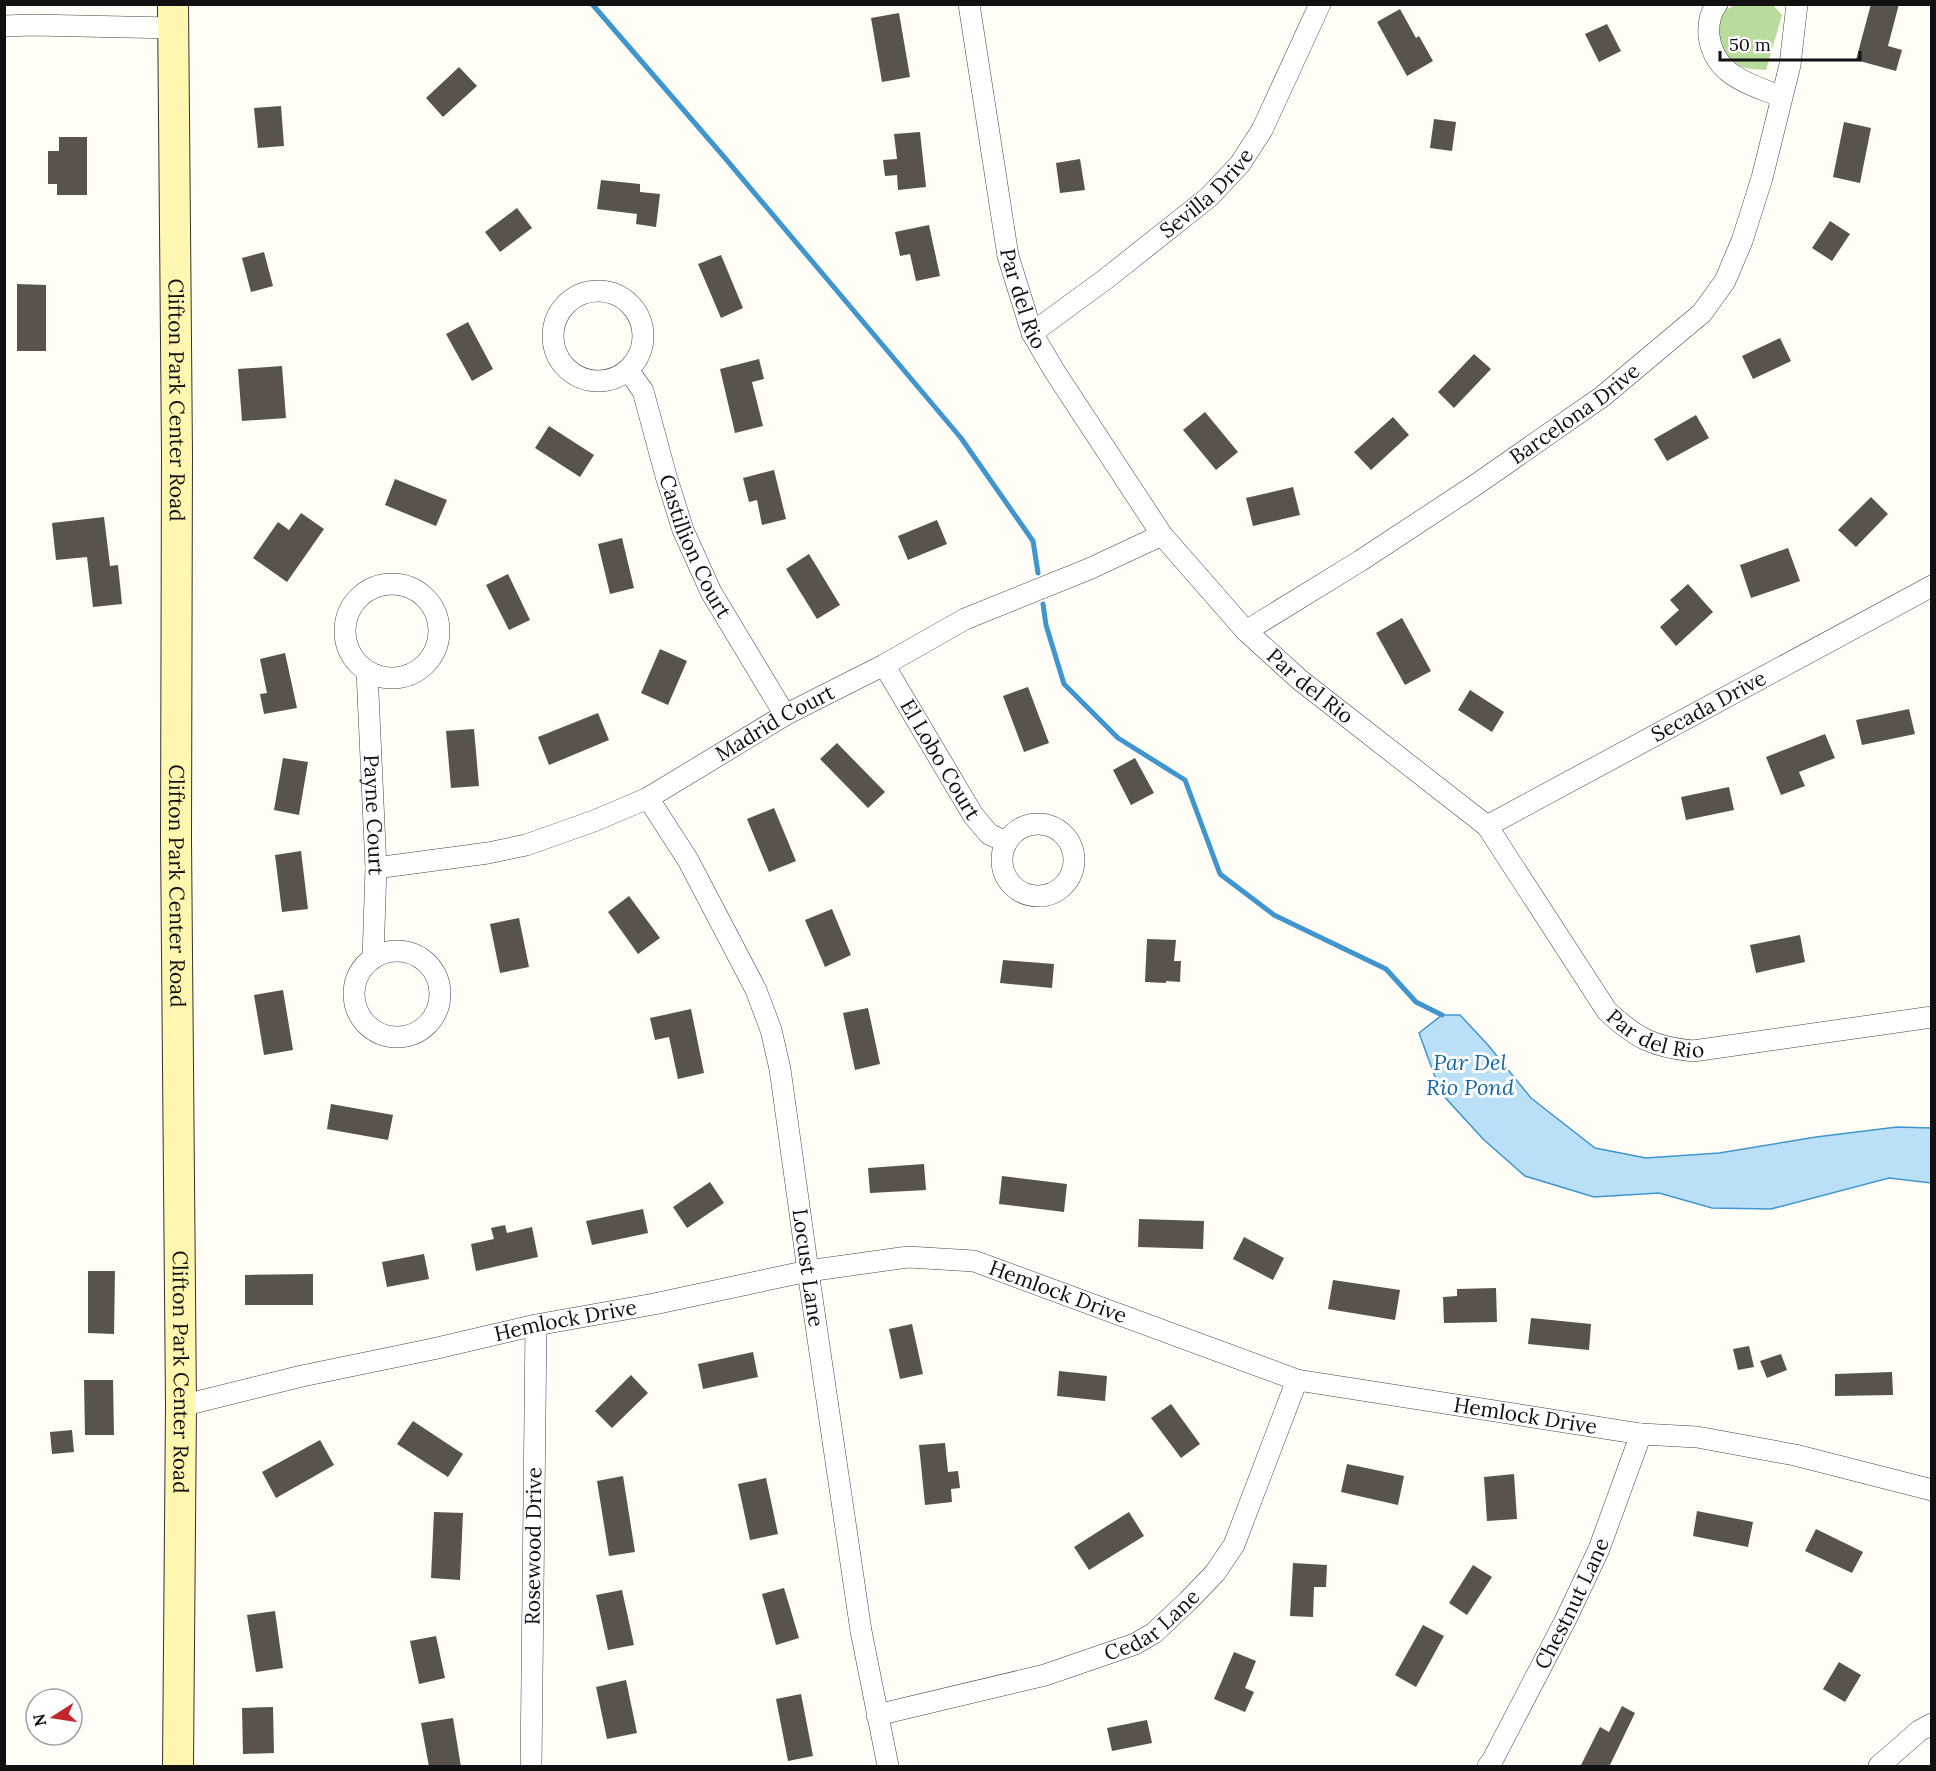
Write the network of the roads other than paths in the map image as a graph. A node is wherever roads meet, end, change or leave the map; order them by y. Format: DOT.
graph roads {
  1 [pos="969,4"];
  2 [pos="1320,4"];
  3 [pos="1717,4"];
  4 [pos="1797,4"];
  5 [pos="173,16"];
  6 [pos="4,26"];
  7 [pos="1781,97"];
  8 [pos="1032,333"];
  9 [pos="628,370"];
  10 [pos="1162,535"];
  11 [pos="1932,586"];
  12 [pos="1246,631"];
  13 [pos="884,665"];
  14 [pos="367,671"];
  15 [pos="785,715"];
  16 [pos="648,798"];
  17 [pos="1487,826"];
  18 [pos="1006,842"];
  19 [pos="376,868"];
  20 [pos="373,958"];
  21 [pos="1932,1017"];
  22 [pos="808,1271"];
  23 [pos="536,1325"];
  24 [pos="1297,1380"];
  25 [pos="182,1406"];
  26 [pos="1641,1434"];
  27 [pos="1932,1490"];
  28 [pos="877,1715"];
  29 [pos="1932,1724"];
  30 [pos="178,1767"];
  31 [pos="531,1767"];
  32 [pos="888,1767"];
  33 [pos="1488,1767"];
  34 [pos="1879,1767"];
  1 -- 8 [label="street, Par del Rio"];
  2 -- 8 [label="street, Sevilla Drive"];
  3 -- 7 [label="street"];
  4 -- 7 [label="street, Barcelona Drive"];
  5 -- 6 [label="street"];
  5 -- 25 [label="street, Clifton Park Center Road"];
  7 -- 12 [label="street, Barcelona Drive"];
  8 -- 10 [label="street, Par del Rio"];
  9 -- 9 [label="street"];
  9 -- 15 [label="street, Castillion Court"];
  10 -- 12 [label="street, Par del Rio"];
  10 -- 13 [label="street, Madrid Court"];
  11 -- 17 [label="street, Secada Drive"];
  12 -- 17 [label="street, Par del Rio"];
  13 -- 15 [label="street, Madrid Court"];
  13 -- 18 [label="street, El Lobo Court"];
  14 -- 14 [label="street"];
  14 -- 19 [label="street, Payne Court"];
  15 -- 16 [label="street, Madrid Court"];
  16 -- 19 [label="street, Madrid Court"];
  16 -- 22 [label="street, Locust Lane"];
  17 -- 21 [label="street, Par del Rio"];
  19 -- 20 [label="street, Payne Court"];
  20 -- 20 [label="street"];
  22 -- 23 [label="street, Hemlock Drive"];
  22 -- 24 [label="street, Hemlock Drive"];
  22 -- 28 [label="street, Locust Lane"];
  23 -- 25 [label="street, Hemlock Drive"];
  23 -- 31 [label="street, Rosewood Drive"];
  24 -- 26 [label="street, Hemlock Drive"];
  24 -- 28 [label="street, Cedar Lane"];
  25 -- 30 [label="street, Clifton Park Center Road"];
  26 -- 27 [label="street, Hemlock Drive"];
  26 -- 33 [label="street, Chestnut Lane"];
  28 -- 32 [label="street, Locust Lane"];
  29 -- 34 [label="street"];
}
